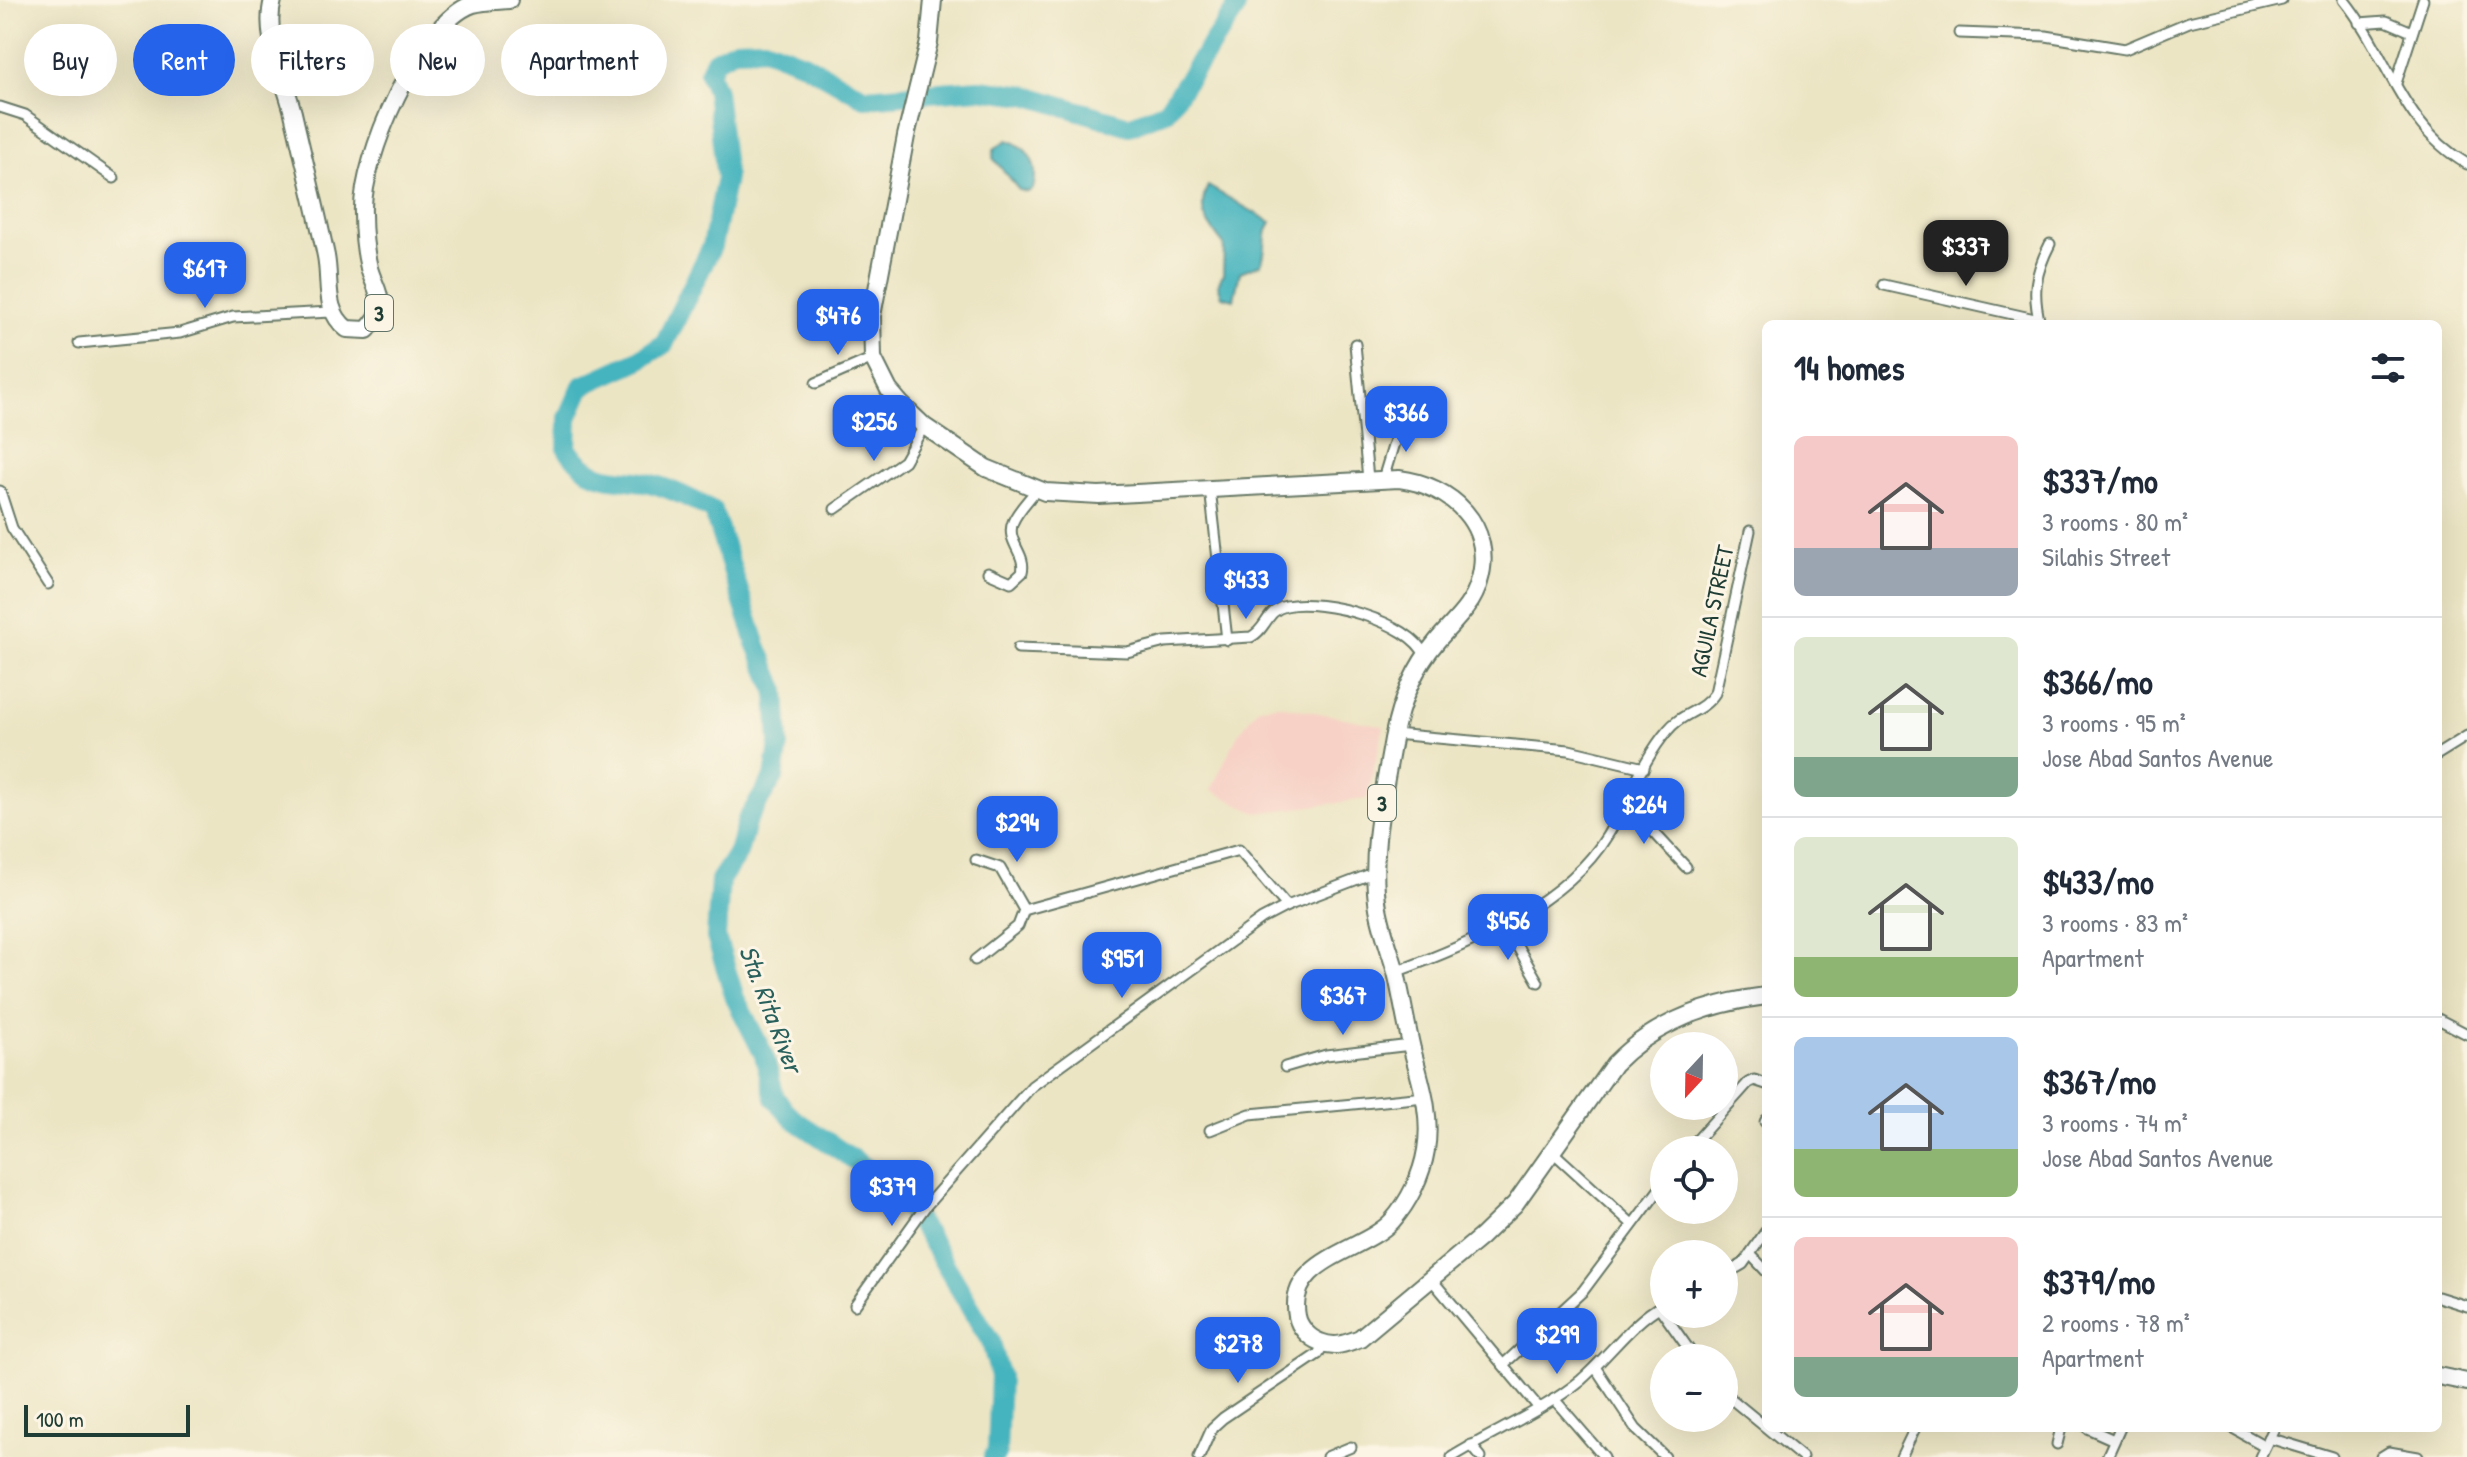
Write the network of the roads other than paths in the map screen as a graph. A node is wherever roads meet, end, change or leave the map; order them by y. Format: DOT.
graph roads {
  1 [pos="273,0"];
  2 [pos="509,0"];
  3 [pos="933,0"];
  4 [pos="2282,0"];
  5 [pos="2344,0"];
  6 [pos="2423,0"];
  7 [pos="2359,23"];
  8 [pos="2412,32"];
  9 [pos="1959,33"];
  10 [pos="2396,83"];
  11 [pos="0,107"];
  12 [pos="2467,164"];
  13 [pos="114,178"];
  14 [pos="2050,244"];
  15 [pos="1884,285"];
  16 [pos="331,312"];
  17 [pos="2031,320"];
  18 [pos="2039,320"];
  19 [pos="79,343"];
  20 [pos="1355,344"];
  21 [pos="873,358"];
  22 [pos="816,383"];
  23 [pos="1401,420"];
  24 [pos="924,426"];
  25 [pos="1376,479"];
  26 [pos="1210,488"];
  27 [pos="1036,490"];
  28 [pos="0,491"];
  29 [pos="835,509"];
  30 [pos="1750,531"];
  31 [pos="988,572"];
  32 [pos="48,584"];
  33 [pos="1227,640"];
  34 [pos="1018,648"];
  35 [pos="1425,656"];
  36 [pos="1394,734"];
  37 [pos="2467,736"];
  38 [pos="2442,752"];
  39 [pos="1644,768"];
  40 [pos="1626,802"];
  41 [pos="976,860"];
  42 [pos="1686,867"];
  43 [pos="1376,872"];
  44 [pos="1287,906"];
  45 [pos="1024,910"];
  46 [pos="1505,925"];
  47 [pos="975,960"];
  48 [pos="1395,972"];
  49 [pos="1538,982"];
  50 [pos="1762,997"];
  51 [pos="2442,1021"];
  52 [pos="2467,1034"];
  53 [pos="1411,1045"];
  54 [pos="1285,1067"];
  55 [pos="1762,1083"];
  56 [pos="1425,1097"];
  57 [pos="1210,1130"];
  58 [pos="1701,1136"];
  59 [pos="1554,1153"];
  60 [pos="1650,1201"];
  61 [pos="1632,1224"];
  62 [pos="1762,1237"];
  63 [pos="1751,1255"];
  64 [pos="1738,1265"];
  65 [pos="1762,1267"];
  66 [pos="1432,1280"];
  67 [pos="2442,1298"];
  68 [pos="855,1305"];
  69 [pos="2467,1306"];
  70 [pos="1650,1315"];
  71 [pos="1324,1344"];
  72 [pos="1504,1364"];
  73 [pos="1595,1367"];
  74 [pos="2442,1377"];
  75 [pos="2467,1382"];
  76 [pos="1554,1399"];
  77 [pos="1738,1404"];
  78 [pos="1539,1408"];
  79 [pos="1762,1424"];
  80 [pos="1772,1432"];
  81 [pos="1913,1432"];
  82 [pos="2060,1432"];
  83 [pos="2096,1432"];
  84 [pos="2118,1432"];
  85 [pos="2243,1432"];
  86 [pos="2272,1432"];
  87 [pos="2114,1440"];
  88 [pos="2267,1442"];
  89 [pos="2057,1444"];
  90 [pos="1471,1445"];
  91 [pos="1351,1447"];
  92 [pos="1199,1457"];
  93 [pos="1327,1457"];
  94 [pos="1452,1457"];
  95 [pos="1481,1457"];
  96 [pos="1604,1457"];
  97 [pos="1665,1457"];
  98 [pos="1802,1457"];
  99 [pos="1901,1457"];
  100 [pos="2107,1457"];
  101 [pos="2260,1457"];
  102 [pos="2332,1457"];
  103 [pos="2381,1457"];
  104 [pos="2418,1457"];
  1 -- 16 [label="highway, 3"];
  2 -- 16 [label="highway, 3"];
  3 -- 21 [label="highway, 3"];
  4 -- 9 [label="street"];
  5 -- 7 [label="street"];
  6 -- 8 [label="street"];
  7 -- 8 [label="street"];
  7 -- 10 [label="street"];
  8 -- 10 [label="street"];
  10 -- 12 [label="street"];
  11 -- 13 [label="street"];
  14 -- 18 [label="street"];
  15 -- 17 [label="street"];
  16 -- 19 [label="street"];
  20 -- 25 [label="street"];
  21 -- 22 [label="street"];
  21 -- 24 [label="highway, 3"];
  23 -- 25 [label="street"];
  24 -- 27 [label="highway, 3"];
  24 -- 29 [label="street"];
  25 -- 26 [label="highway, 3"];
  25 -- 35 [label="highway, 3"];
  26 -- 27 [label="highway, 3"];
  26 -- 33 [label="street"];
  27 -- 31 [label="street"];
  28 -- 32 [label="street"];
  30 -- 39 [label="street, AGUILA STREET"];
  33 -- 34 [label="street"];
  33 -- 35 [label="street"];
  35 -- 36 [label="highway, 3"];
  36 -- 39 [label="street"];
  36 -- 43 [label="highway, 3"];
  37 -- 38 [label="street"];
  39 -- 40 [label="street, AGUILA STREET"];
  40 -- 42 [label="street"];
  40 -- 46 [label="street, AGUILA STREET"];
  41 -- 45 [label="street"];
  43 -- 44 [label="street"];
  43 -- 48 [label="highway, 3"];
  44 -- 45 [label="street"];
  44 -- 68 [label="street"];
  45 -- 47 [label="street"];
  46 -- 48 [label="street, AGUILA STREET"];
  46 -- 49 [label="street"];
  48 -- 53 [label="highway, 3"];
  50 -- 59 [label="highway"];
  51 -- 52 [label="street"];
  53 -- 54 [label="street"];
  53 -- 56 [label="highway, 3"];
  55 -- 58 [label="street"];
  56 -- 57 [label="street"];
  56 -- 71 [label="highway, 3"];
  59 -- 61 [label="street"];
  59 -- 66 [label="highway"];
  60 -- 61 [label="street"];
  61 -- 72 [label="street"];
  62 -- 63 [label="street"];
  63 -- 64 [label="street"];
  63 -- 65 [label="street"];
  66 -- 71 [label="highway"];
  66 -- 72 [label="street"];
  67 -- 69 [label="street"];
  70 -- 73 [label="street"];
  71 -- 92 [label="street"];
  72 -- 78 [label="street"];
  73 -- 76 [label="street"];
  73 -- 97 [label="street"];
  74 -- 75 [label="highway"];
  76 -- 78 [label="street"];
  76 -- 96 [label="street"];
  77 -- 79 [label="street"];
  78 -- 90 [label="street"];
  80 -- 98 [label="street"];
  81 -- 99 [label="street"];
  82 -- 89 [label="street"];
  83 -- 87 [label="street"];
  84 -- 87 [label="street"];
  85 -- 88 [label="street"];
  86 -- 88 [label="street"];
  87 -- 100 [label="street"];
  88 -- 101 [label="street"];
  88 -- 102 [label="street"];
  90 -- 94 [label="street"];
  90 -- 95 [label="street"];
  91 -- 93 [label="street"];
  103 -- 104 [label="street"];
}
